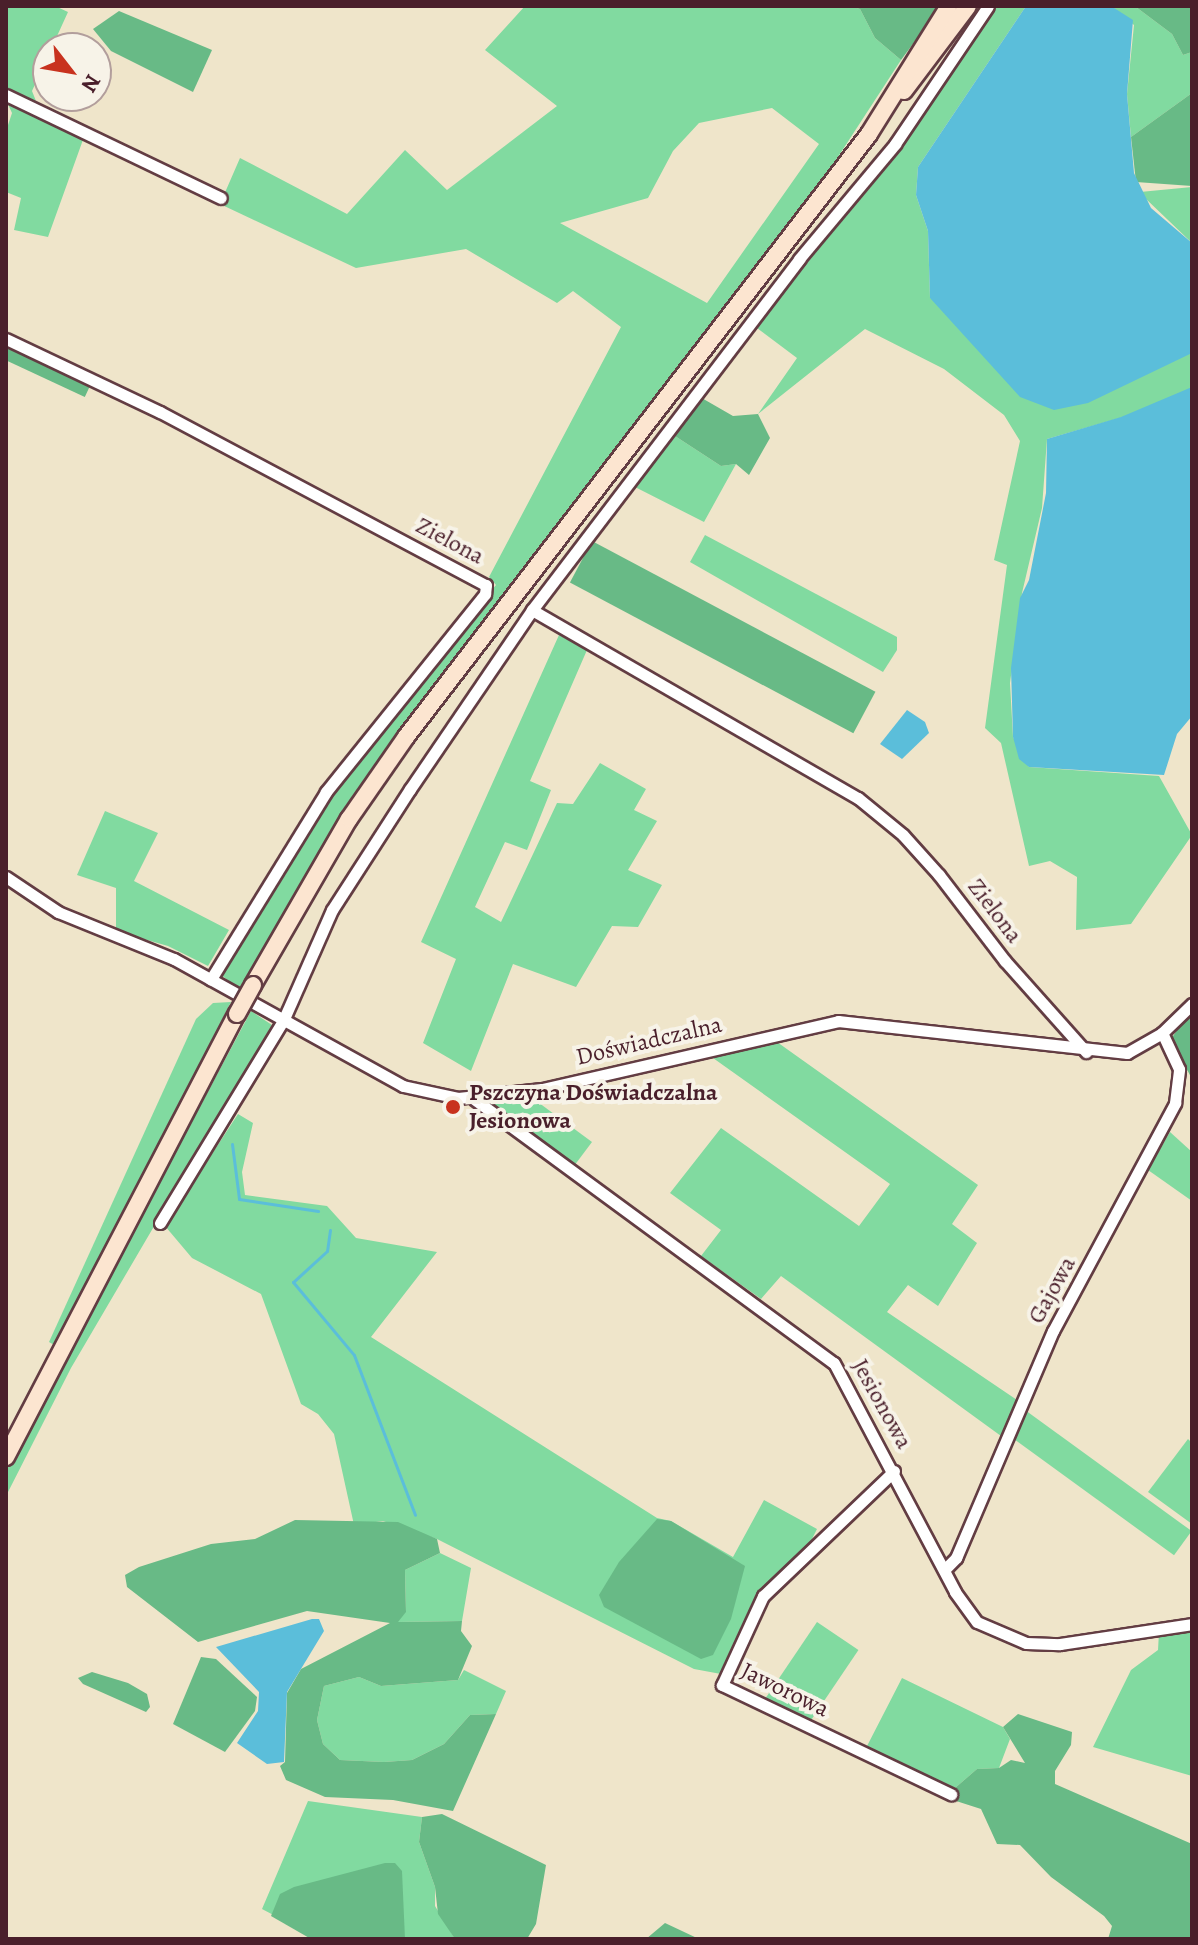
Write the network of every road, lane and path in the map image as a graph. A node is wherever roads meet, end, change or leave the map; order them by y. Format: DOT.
graph roads {
  1 [pos="949,6"];
  2 [pos="968,6"];
  3 [pos="988,6"];
  4 [pos="6,95"];
  5 [pos="890,105"];
  6 [pos="221,198"];
  7 [pos="6,339"];
  8 [pos="532,610"];
  9 [pos="6,877"];
  10 [pos="211,979"];
  11 [pos="1192,1004"];
  12 [pos="283,1021"];
  13 [pos="1162,1033"];
  14 [pos="1086,1052"];
  15 [pos="474,1099"];
  16 [pos="160,1223"];
  17 [pos="6,1457"];
  18 [pos="894,1471"];
  19 [pos="945,1569"];
  20 [pos="1192,1624"];
  21 [pos="951,1794"];
  1 -- 5 [label="main road"];
  2 -- 5 [label="main road"];
  3 -- 8 [label="street"];
  4 -- 6 [label="street"];
  5 -- 17 [label="main road, bridge"];
  7 -- 10 [label="street, Zielona"];
  8 -- 12 [label="street"];
  8 -- 14 [label="street, Zielona"];
  9 -- 10 [label="street, Doświadczalna"];
  10 -- 12 [label="street, Doświadczalna"];
  11 -- 13 [label="street, Doświadczalna"];
  12 -- 15 [label="street, Doświadczalna"];
  12 -- 16 [label="street"];
  13 -- 14 [label="street, Doświadczalna"];
  13 -- 19 [label="street, Gajowa"];
  14 -- 15 [label="street, Doświadczalna"];
  15 -- 18 [label="street, Jesionowa"];
  18 -- 19 [label="street, Jesionowa"];
  18 -- 21 [label="street, Jaworowa"];
  19 -- 20 [label="street, Jesionowa"];
}
